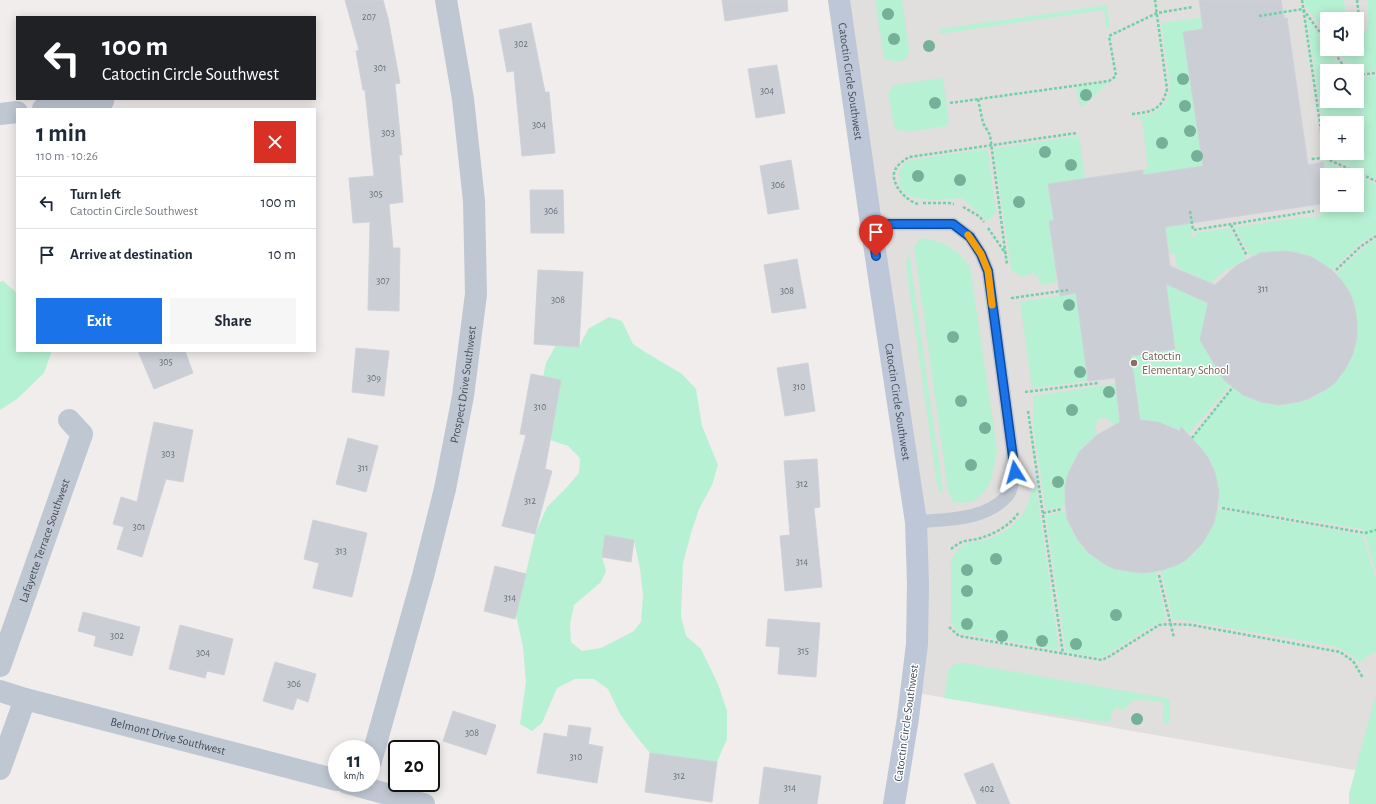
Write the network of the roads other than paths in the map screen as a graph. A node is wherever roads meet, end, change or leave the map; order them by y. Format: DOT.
graph roads {
  1 [pos="446,0"];
  2 [pos="839,0"];
  3 [pos="102,102"];
  4 [pos="51,108"];
  5 [pos="16,112"];
  6 [pos="0,114"];
  7 [pos="871,224"];
  8 [pos="69,420"];
  9 [pos="916,522"];
  10 [pos="0,666"];
  11 [pos="0,691"];
  12 [pos="25,699"];
  13 [pos="377,740"];
  14 [pos="0,769"];
  15 [pos="328,778"];
  16 [pos="380,791"];
  17 [pos="424,804"];
  18 [pos="894,804"];
  1 -- 13 [label="street, Prospect Drive Southwest"];
  2 -- 7 [label="main road, Catoctin Circle Southwest"];
  3 -- 4 [label="street"];
  5 -- 6 [label="street"];
  7 -- 9 [label="main road, Catoctin Circle Southwest"];
  7 -- 9 [label="lane"];
  8 -- 10 [label="street, Lafayette Terrace Southwest"];
  9 -- 18 [label="main road, Catoctin Circle Southwest"];
  11 -- 12 [label="street, Belmont Drive Southwest"];
  12 -- 14 [label="street"];
  12 -- 15 [label="street, Belmont Drive Southwest"];
  16 -- 17 [label="street"];
}
